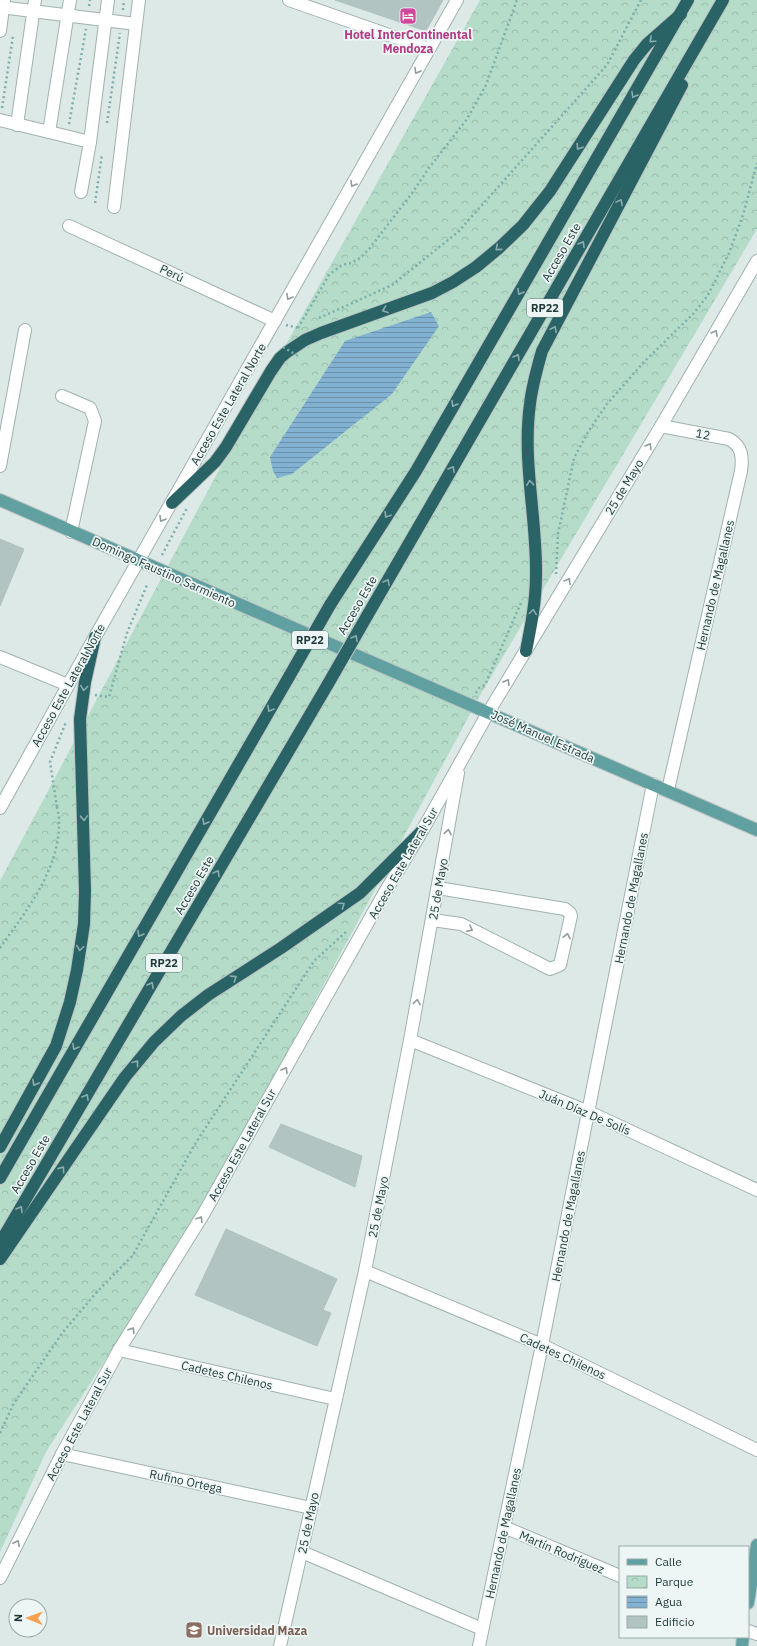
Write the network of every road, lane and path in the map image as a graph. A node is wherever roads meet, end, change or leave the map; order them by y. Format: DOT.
graph roads {
  1 [pos="70,0"];
  2 [pos="90,0"];
  3 [pos="108,0"];
  4 [pos="124,0"];
  5 [pos="139,0"];
  6 [pos="289,0"];
  7 [pos="457,0"];
  8 [pos="517,0"];
  9 [pos="641,0"];
  10 [pos="688,0"];
  11 [pos="721,3"];
  12 [pos="3,5"];
  13 [pos="34,6"];
  14 [pos="681,14"];
  15 [pos="68,16"];
  16 [pos="88,18"];
  17 [pos="106,20"];
  18 [pos="122,22"];
  19 [pos="136,24"];
  20 [pos="0,31"];
  21 [pos="14,32"];
  22 [pos="429,49"];
  23 [pos="0,120"];
  24 [pos="107,124"];
  25 [pos="17,125"];
  26 [pos="49,132"];
  27 [pos="67,137"];
  28 [pos="90,142"];
  29 [pos="103,148"];
  30 [pos="757,163"];
  31 [pos="82,192"];
  32 [pos="95,203"];
  33 [pos="114,207"];
  34 [pos="69,226"];
  35 [pos="757,261"];
  36 [pos="275,321"];
  37 [pos="312,322"];
  38 [pos="305,325"];
  39 [pos="298,328"];
  40 [pos="25,330"];
  41 [pos="294,332"];
  42 [pos="286,342"];
  43 [pos="298,356"];
  44 [pos="62,396"];
  45 [pos="661,426"];
  46 [pos="741,450"];
  47 [pos="0,466"];
  48 [pos="0,500"];
  49 [pos="172,502"];
  50 [pos="71,532"];
  51 [pos="558,534"];
  52 [pos="138,561"];
  53 [pos="147,585"];
  54 [pos="95,637"];
  55 [pos="328,644"];
  56 [pos="526,651"];
  57 [pos="1,660"];
  58 [pos="68,685"];
  59 [pos="83,694"];
  60 [pos="488,713"];
  61 [pos="69,716"];
  62 [pos="460,765"];
  63 [pos="653,784"];
  64 [pos="668,790"];
  65 [pos="0,808"];
  66 [pos="757,830"];
  67 [pos="422,831"];
  68 [pos="438,888"];
  69 [pos="432,920"];
  70 [pos="352,927"];
  71 [pos="0,948"];
  72 [pos="410,1040"];
  73 [pos="589,1112"];
  74 [pos="0,1147"];
  75 [pos="0,1178"];
  76 [pos="757,1190"];
  77 [pos="0,1243"];
  78 [pos="0,1259"];
  79 [pos="366,1271"];
  80 [pos="542,1345"];
  81 [pos="119,1350"];
  82 [pos="335,1399"];
  83 [pos="0,1433"];
  84 [pos="757,1450"];
  85 [pos="62,1454"];
  86 [pos="311,1508"];
  87 [pos="504,1527"];
  88 [pos="757,1545"];
  89 [pos="302,1552"];
  90 [pos="619,1576"];
  91 [pos="0,1578"];
  92 [pos="749,1597"];
  93 [pos="482,1629"];
  94 [pos="280,1646"];
  95 [pos="479,1646"];
  1 -- 15 [label="street"];
  2 -- 16 [label="path"];
  3 -- 17 [label="street"];
  4 -- 18 [label="path"];
  5 -- 19 [label="street"];
  6 -- 22 [label="street"];
  7 -- 22 [label="street, Acceso Este Lateral Norte"];
  8 -- 39 [label="path"];
  9 -- 37 [label="path"];
  10 -- 14 [label="highway, Acceso Este / RP22"];
  56 -- 11 [label="highway, one-way"];
  77 -- 11 [label="highway, Acceso Este / RP22, one-way, bridge"];
  12 -- 13 [label="street"];
  12 -- 20 [label="street"];
  13 -- 15 [label="street"];
  13 -- 25 [label="street"];
  14 -- 49 [label="highway, one-way"];
  14 -- 75 [label="highway, Acceso Este / RP22, one-way, bridge"];
  15 -- 16 [label="street"];
  15 -- 26 [label="street"];
  16 -- 17 [label="street"];
  16 -- 27 [label="path"];
  17 -- 18 [label="street"];
  17 -- 28 [label="street"];
  18 -- 19 [label="street"];
  18 -- 24 [label="path"];
  19 -- 33 [label="street"];
  21 -- 23 [label="path"];
  22 -- 36 [label="street, Acceso Este Lateral Norte, one-way"];
  23 -- 25 [label="street"];
  25 -- 26 [label="street"];
  26 -- 27 [label="street"];
  27 -- 28 [label="street"];
  28 -- 31 [label="street"];
  29 -- 32 [label="path"];
  30 -- 51 [label="path"];
  34 -- 36 [label="street, Perú"];
  45 -- 35 [label="street, 25 de Mayo, one-way"];
  36 -- 39 [label="path"];
  36 -- 49 [label="street, Acceso Este Lateral Norte"];
  38 -- 39 [label="path"];
  39 -- 41 [label="path"];
  40 -- 47 [label="street"];
  42 -- 43 [label="path, bridge"];
  44 -- 50 [label="street"];
  45 -- 46 [label="street, 12"];
  56 -- 45 [label="street, 25 de Mayo, one-way"];
  46 -- 64 [label="street, Hernando de Magallanes"];
  48 -- 50 [label="main road, Domingo Faustino Sarmiento"];
  49 -- 52 [label="street, Acceso Este Lateral Norte, one-way"];
  50 -- 52 [label="main road, Domingo Faustino Sarmiento"];
  52 -- 54 [label="street, Acceso Este Lateral Norte"];
  52 -- 55 [label="main road, Domingo Faustino Sarmiento"];
  53 -- 59 [label="path"];
  54 -- 58 [label="street, Acceso Este Lateral Norte"];
  54 -- 59 [label="highway, one-way"];
  55 -- 60 [label="main road, José Manuel Estrada"];
  60 -- 56 [label="street, 25 de Mayo, one-way"];
  57 -- 58 [label="street"];
  58 -- 65 [label="street, Acceso Este Lateral Norte"];
  59 -- 74 [label="highway, one-way"];
  60 -- 62 [label="street, Acceso Este Lateral Sur"];
  60 -- 63 [label="main road, José Manuel Estrada"];
  61 -- 71 [label="path"];
  62 -- 67 [label="street, Acceso Este Lateral Sur"];
  68 -- 62 [label="street, 25 de Mayo, one-way"];
  63 -- 64 [label="main road, José Manuel Estrada"];
  63 -- 73 [label="street, Hernando de Magallanes"];
  64 -- 66 [label="main road, José Manuel Estrada"];
  78 -- 67 [label="highway, one-way"];
  81 -- 67 [label="street, Acceso Este Lateral Sur, one-way"];
  68 -- 69 [label="street, 25 de Mayo"];
  69 -- 68 [label="street, one-way"];
  72 -- 69 [label="street, 25 de Mayo, one-way"];
  70 -- 83 [label="path"];
  72 -- 73 [label="street, Juán Díaz De Solís"];
  72 -- 79 [label="street, 25 de Mayo"];
  73 -- 76 [label="street, Juán Díaz De Solís"];
  73 -- 80 [label="street, Hernando de Magallanes"];
  79 -- 80 [label="street, Cadetes Chilenos"];
  79 -- 82 [label="street, 25 de Mayo"];
  80 -- 84 [label="street, Cadetes Chilenos"];
  80 -- 87 [label="street, Hernando de Magallanes"];
  81 -- 82 [label="street, Cadetes Chilenos"];
  81 -- 85 [label="street, Acceso Este Lateral Sur"];
  82 -- 86 [label="street, 25 de Mayo"];
  85 -- 86 [label="street, Rufino Ortega"];
  91 -- 85 [label="street, Acceso Este Lateral Sur, one-way"];
  86 -- 89 [label="street, 25 de Mayo"];
  87 -- 90 [label="street, Martín Rodríguez"];
  87 -- 93 [label="street, Hernando de Magallanes"];
  88 -- 92 [label="main road"];
  89 -- 93 [label="street"];
  89 -- 94 [label="street, 25 de Mayo"];
  93 -- 95 [label="street, Hernando de Magallanes"];
}
